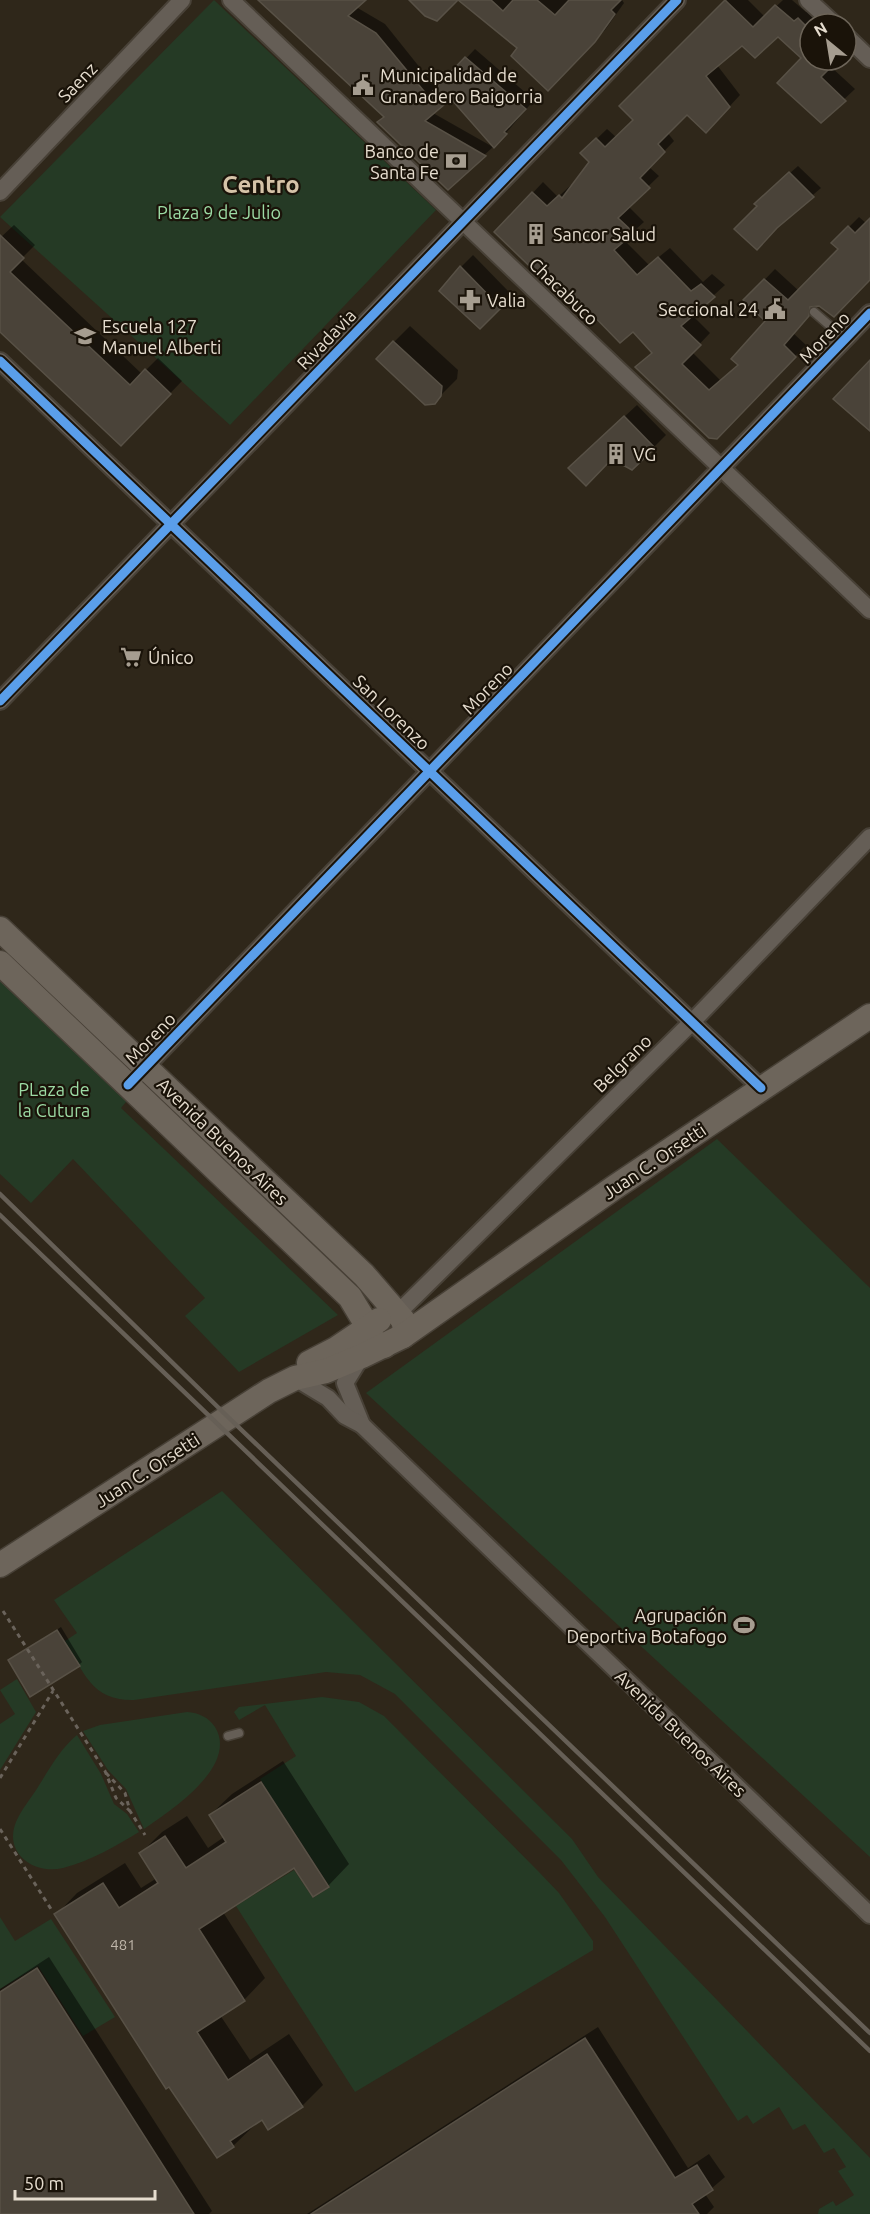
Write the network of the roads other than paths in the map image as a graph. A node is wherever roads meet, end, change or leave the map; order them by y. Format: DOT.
graph roads {
  1 [pos="182,0"];
  2 [pos="231,0"];
  3 [pos="677,0"];
  4 [pos="808,0"];
  5 [pos="821,12"];
  6 [pos="858,48"];
  7 [pos="870,59"];
  8 [pos="0,192"];
  9 [pos="463,222"];
  10 [pos="814,312"];
  11 [pos="870,313"];
  12 [pos="845,339"];
  13 [pos="0,361"];
  14 [pos="721,468"];
  15 [pos="171,524"];
  16 [pos="870,610"];
  17 [pos="0,701"];
  18 [pos="430,771"];
  19 [pos="870,837"];
  20 [pos="0,929"];
  21 [pos="0,963"];
  22 [pos="870,1016"];
  23 [pos="692,1022"];
  24 [pos="145,1067"];
  25 [pos="128,1085"];
  26 [pos="760,1088"];
  27 [pos="369,1327"];
  28 [pos="387,1338"];
  29 [pos="296,1377"];
  30 [pos="362,1425"];
  31 [pos="0,1566"];
  32 [pos="239,1733"];
  33 [pos="228,1736"];
  34 [pos="870,1915"];
  1 -- 8 [label="street, Saenz"];
  2 -- 9 [label="street, Chacabuco"];
  3 -- 9 [label="street, Rivadavia"];
  4 -- 5 [label="street"];
  6 -- 7 [label="street"];
  9 -- 14 [label="street, Chacabuco"];
  9 -- 15 [label="street, Rivadavia"];
  10 -- 12 [label="lane"];
  11 -- 12 [label="street, Moreno"];
  12 -- 14 [label="street, Moreno"];
  13 -- 15 [label="street, San Lorenzo"];
  14 -- 16 [label="street, Chacabuco"];
  14 -- 18 [label="street, Moreno"];
  15 -- 17 [label="street, Rivadavia"];
  15 -- 18 [label="street, San Lorenzo"];
  18 -- 23 [label="street, San Lorenzo"];
  18 -- 24 [label="street, Moreno"];
  19 -- 23 [label="street, Belgrano"];
  20 -- 24 [label="main road, Avenida Buenos Aires"];
  21 -- 25 [label="main road, Avenida Buenos Aires"];
  22 -- 26 [label="main road, Juan C. Orsetti"];
  23 -- 26 [label="street, San Lorenzo"];
  23 -- 28 [label="street, Belgrano"];
  24 -- 25 [label="street, Moreno"];
  24 -- 28 [label="main road, Avenida Buenos Aires"];
  25 -- 27 [label="main road, Avenida Buenos Aires"];
  26 -- 28 [label="main road, Juan C. Orsetti"];
  27 -- 28 [label="main road, Juan C. Orsetti"];
  27 -- 28 [label="main road, Avenida Buenos Aires"];
  27 -- 29 [label="main road, Juan C. Orsetti"];
  28 -- 29 [label="main road, Juan C. Orsetti"];
  28 -- 30 [label="street, Avenida Buenos Aires"];
  29 -- 30 [label="street, Avenida Buenos Aires"];
  29 -- 31 [label="main road, Juan C. Orsetti"];
  30 -- 34 [label="street, Avenida Buenos Aires"];
  32 -- 33 [label="lane"];
}
